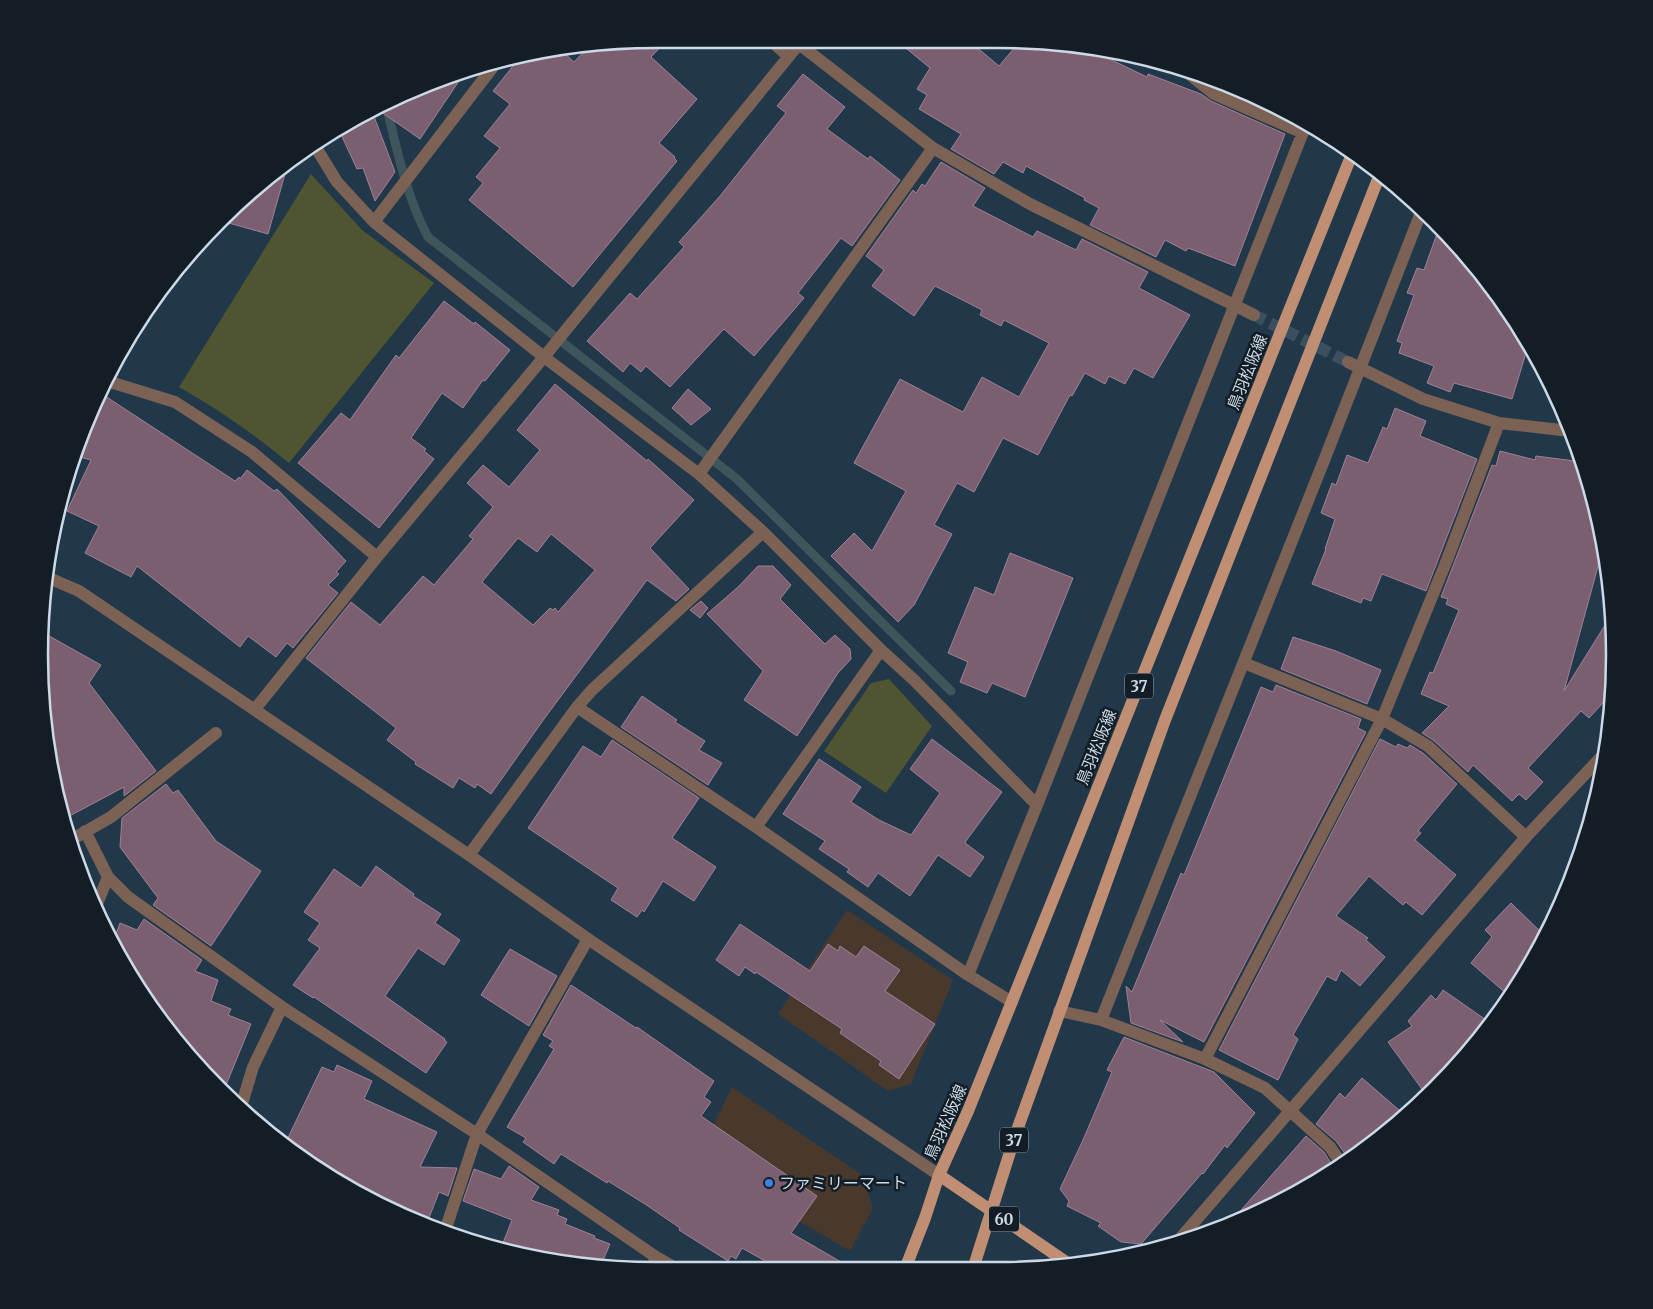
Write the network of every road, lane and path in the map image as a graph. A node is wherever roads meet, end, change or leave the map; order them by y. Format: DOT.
graph roads {
  1 [pos="779,48"];
  2 [pos="795,48"];
  3 [pos="808,48"];
  4 [pos="788,56"];
  5 [pos="491,70"];
  6 [pos="1199,82"];
  7 [pos="1289,122"];
  8 [pos="1304,130"];
  9 [pos="932,148"];
  10 [pos="317,150"];
  11 [pos="1350,160"];
  12 [pos="1377,181"];
  13 [pos="1419,217"];
  14 [pos="374,222"];
  15 [pos="1234,304"];
  16 [pos="1254,315"];
  17 [pos="546,354"];
  18 [pos="1348,362"];
  19 [pos="1360,368"];
  20 [pos="111,383"];
  21 [pos="1499,423"];
  22 [pos="1562,430"];
  23 [pos="701,471"];
  24 [pos="763,532"];
  25 [pos="377,557"];
  26 [pos="53,579"];
  27 [pos="881,650"];
  28 [pos="1244,663"];
  29 [pos="577,707"];
  30 [pos="255,708"];
  31 [pos="1382,719"];
  32 [pos="216,733"];
  33 [pos="1596,763"];
  34 [pos="1037,805"];
  35 [pos="756,827"];
  36 [pos="86,831"];
  37 [pos="76,837"];
  38 [pos="1526,837"];
  39 [pos="469,855"];
  40 [pos="108,877"];
  41 [pos="99,899"];
  42 [pos="588,938"];
  43 [pos="968,974"];
  44 [pos="1012,1002"];
  45 [pos="282,1007"];
  46 [pos="1059,1011"];
  47 [pos="1101,1020"];
  48 [pos="1205,1059"];
  49 [pos="243,1100"];
  50 [pos="1290,1111"];
  51 [pos="477,1134"];
  52 [pos="1338,1158"];
  53 [pos="940,1175"];
  54 [pos="992,1210"];
  55 [pos="448,1225"];
  56 [pos="1186,1231"];
  57 [pos="656,1256"];
  58 [pos="1060,1258"];
  59 [pos="654,1262"];
  60 [pos="666,1262"];
  61 [pos="908,1262"];
  62 [pos="975,1262"];
  1 -- 4 [label="street"];
  2 -- 4 [label="street"];
  3 -- 9 [label="street"];
  4 -- 17 [label="street"];
  5 -- 14 [label="street"];
  6 -- 7 [label="street"];
  8 -- 15 [label="street"];
  9 -- 15 [label="street"];
  9 -- 23 [label="street"];
  10 -- 14 [label="street"];
  11 -- 44 [label="main road, 鳥羽松阪線 / 37"];
  12 -- 46 [label="main road, 37"];
  13 -- 19 [label="street"];
  14 -- 17 [label="street"];
  15 -- 16 [label="street"];
  15 -- 34 [label="street"];
  17 -- 23 [label="street"];
  17 -- 25 [label="street"];
  18 -- 19 [label="street"];
  19 -- 21 [label="street"];
  19 -- 28 [label="street"];
  20 -- 25 [label="street"];
  21 -- 22 [label="street"];
  21 -- 31 [label="street"];
  23 -- 24 [label="street"];
  24 -- 27 [label="street"];
  24 -- 29 [label="street"];
  25 -- 30 [label="street"];
  26 -- 30 [label="street"];
  27 -- 34 [label="street"];
  27 -- 35 [label="street"];
  28 -- 31 [label="street"];
  28 -- 47 [label="street"];
  29 -- 35 [label="street"];
  29 -- 39 [label="street"];
  30 -- 39 [label="street"];
  31 -- 38 [label="street"];
  31 -- 48 [label="street"];
  32 -- 36 [label="street"];
  33 -- 38 [label="street"];
  34 -- 43 [label="street"];
  35 -- 43 [label="street"];
  36 -- 37 [label="street"];
  36 -- 40 [label="street"];
  38 -- 50 [label="street"];
  39 -- 42 [label="street"];
  40 -- 41 [label="street"];
  40 -- 45 [label="street"];
  42 -- 51 [label="street"];
  42 -- 53 [label="street"];
  43 -- 44 [label="street"];
  44 -- 53 [label="main road, 鳥羽松阪線 / 37"];
  45 -- 49 [label="street"];
  45 -- 51 [label="street"];
  46 -- 47 [label="street"];
  46 -- 54 [label="main road, 37"];
  47 -- 48 [label="street"];
  48 -- 50 [label="street"];
  50 -- 52 [label="street"];
  50 -- 56 [label="street"];
  51 -- 55 [label="street"];
  51 -- 57 [label="street"];
  53 -- 54 [label="main road, 60"];
  53 -- 61 [label="main road, 鳥羽松阪線 / 37"];
  54 -- 58 [label="main road, 60"];
  54 -- 62 [label="main road, 37"];
  57 -- 59 [label="street"];
  57 -- 60 [label="street"];
}
